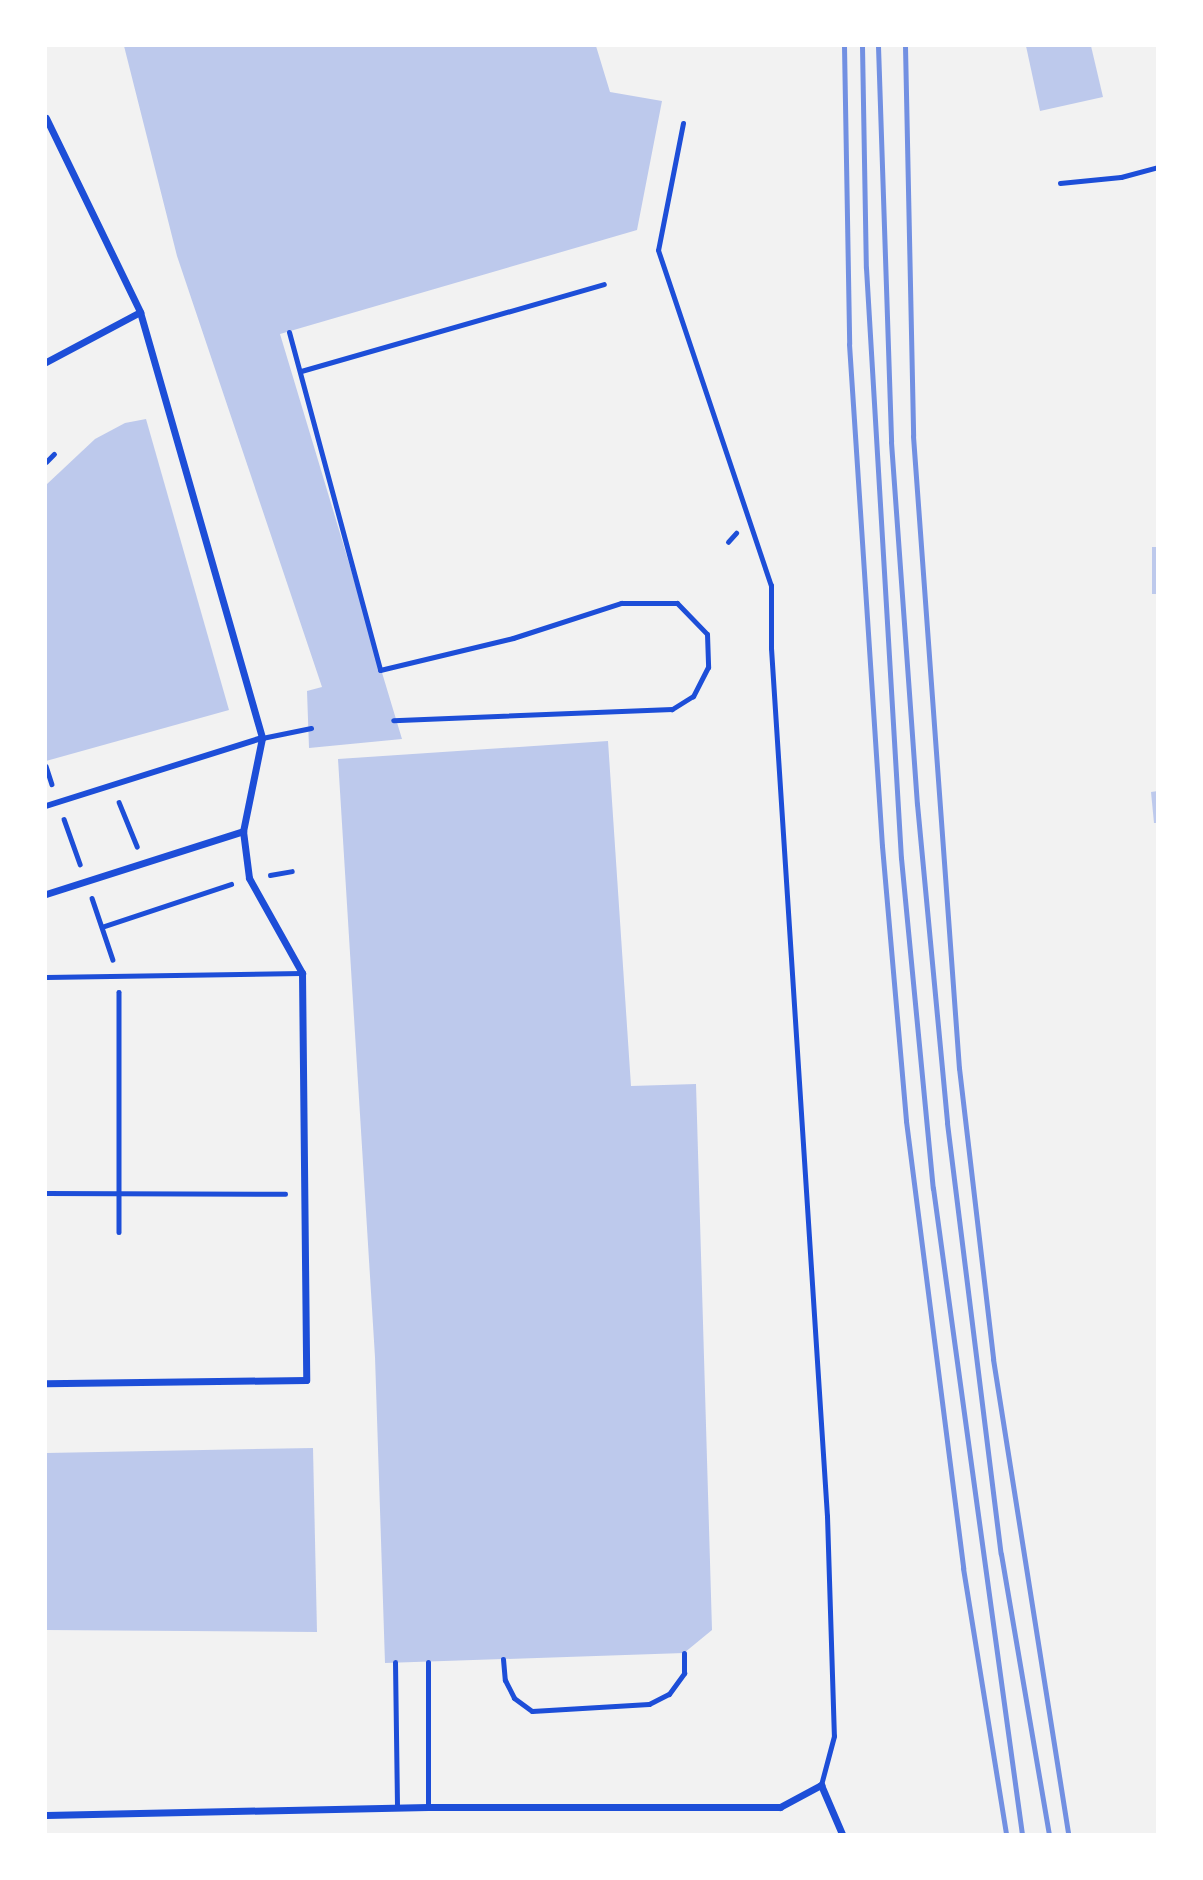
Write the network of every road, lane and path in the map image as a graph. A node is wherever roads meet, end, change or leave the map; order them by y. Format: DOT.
graph roads {
  1 [pos="46,118"];
  2 [pos="683,123"];
  3 [pos="1157,167"];
  4 [pos="1060,183"];
  5 [pos="604,284"];
  6 [pos="140,312"];
  7 [pos="289,332"];
  8 [pos="46,362"];
  9 [pos="300,371"];
  10 [pos="54,454"];
  11 [pos="46,462"];
  12 [pos="393,720"];
  13 [pos="311,728"];
  14 [pos="262,737"];
  15 [pos="112,785"];
  16 [pos="46,806"];
  17 [pos="243,831"];
  18 [pos="144,863"];
  19 [pos="292,871"];
  20 [pos="249,878"];
  21 [pos="46,894"];
  22 [pos="102,927"];
  23 [pos="302,973"];
  24 [pos="46,977"];
  25 [pos="46,1193"];
  26 [pos="303,1194"];
  27 [pos="46,1383"];
  28 [pos="684,1653"];
  29 [pos="503,1659"];
  30 [pos="395,1662"];
  31 [pos="428,1662"];
  32 [pos="821,1785"];
  33 [pos="428,1807"];
  34 [pos="397,1808"];
  35 [pos="46,1815"];
  36 [pos="842,1835"];
  1 -- 6 [label="street"];
  2 -- 32 [label="lane"];
  3 -- 4 [label="lane"];
  5 -- 9 [label="lane"];
  6 -- 8 [label="street"];
  6 -- 14 [label="street"];
  7 -- 9 [label="lane"];
  9 -- 12 [label="lane"];
  10 -- 11 [label="path"];
  13 -- 14 [label="lane"];
  14 -- 15 [label="street"];
  14 -- 17 [label="street"];
  15 -- 16 [label="street"];
  15 -- 18 [label="path"];
  17 -- 18 [label="street"];
  17 -- 20 [label="street"];
  18 -- 21 [label="street"];
  19 -- 20 [label="path"];
  20 -- 22 [label="path"];
  20 -- 23 [label="street"];
  23 -- 24 [label="lane"];
  23 -- 26 [label="street"];
  25 -- 26 [label="path"];
  26 -- 27 [label="street"];
  28 -- 29 [label="lane"];
  30 -- 34 [label="lane"];
  31 -- 33 [label="lane"];
  32 -- 33 [label="street"];
  32 -- 36 [label="street"];
  33 -- 34 [label="street"];
  34 -- 35 [label="street"];
}
